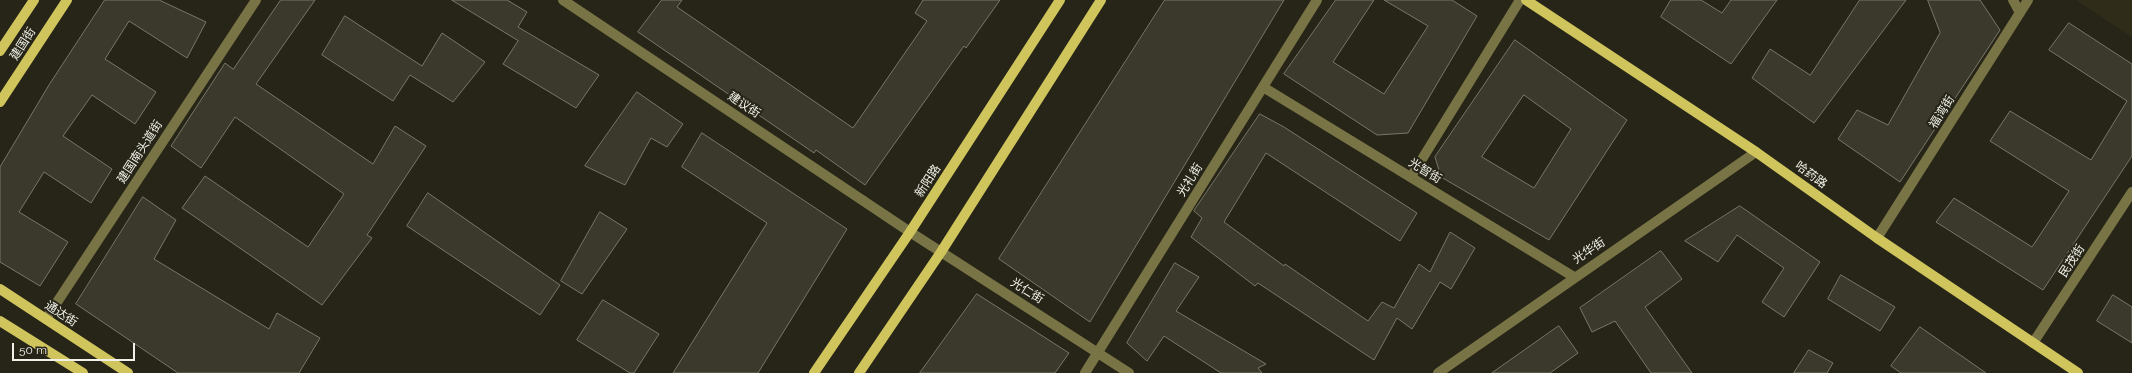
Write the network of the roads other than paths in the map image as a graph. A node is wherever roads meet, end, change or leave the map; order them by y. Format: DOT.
graph roads {
  1 [pos="34,0"];
  2 [pos="67,0"];
  3 [pos="256,0"];
  4 [pos="562,0"];
  5 [pos="1060,0"];
  6 [pos="1101,0"];
  7 [pos="1317,0"];
  8 [pos="1520,0"];
  9 [pos="1526,0"];
  10 [pos="2013,0"];
  11 [pos="2028,0"];
  12 [pos="2020,13"];
  13 [pos="0,51"];
  14 [pos="1263,87"];
  15 [pos="0,102"];
  16 [pos="1756,152"];
  17 [pos="1411,177"];
  18 [pos="2132,192"];
  19 [pos="910,232"];
  20 [pos="1877,238"];
  21 [pos="941,252"];
  22 [pos="1574,277"];
  23 [pos="0,289"];
  24 [pos="46,319"];
  25 [pos="0,321"];
  26 [pos="2033,343"];
  27 [pos="1098,352"];
  28 [pos="83,373"];
  29 [pos="128,373"];
  30 [pos="814,373"];
  31 [pos="859,373"];
  32 [pos="1085,373"];
  33 [pos="1129,373"];
  34 [pos="1438,373"];
  35 [pos="2078,373"];
  1 -- 13 [label="main road, 建国街"];
  2 -- 15 [label="main road, 建国街"];
  3 -- 24 [label="street, 建国南头道街"];
  4 -- 19 [label="street, 建议街"];
  5 -- 19 [label="main road, 新阳路"];
  6 -- 21 [label="main road"];
  7 -- 14 [label="street, 光礼街"];
  8 -- 17 [label="street"];
  9 -- 16 [label="main road, 哈药路"];
  10 -- 12 [label="street"];
  11 -- 12 [label="street, 福湾街"];
  12 -- 20 [label="street, 福湾街"];
  14 -- 17 [label="street, 光智街"];
  14 -- 27 [label="street, 光礼街"];
  16 -- 20 [label="main road, 哈药路"];
  16 -- 22 [label="street, 光华街"];
  17 -- 22 [label="street, 光智街"];
  18 -- 26 [label="street, 民茂街"];
  19 -- 21 [label="street, 光仁街"];
  19 -- 30 [label="main road, 新阳路"];
  20 -- 26 [label="main road, 哈药路"];
  21 -- 27 [label="street, 光仁街"];
  21 -- 31 [label="main road"];
  22 -- 34 [label="street, 光华街"];
  23 -- 24 [label="main road, 通达街"];
  24 -- 29 [label="main road, 通达街"];
  25 -- 28 [label="main road"];
  26 -- 35 [label="main road, 哈药路"];
  27 -- 32 [label="street, 光礼街"];
  27 -- 33 [label="street, 光仁街"];
}
